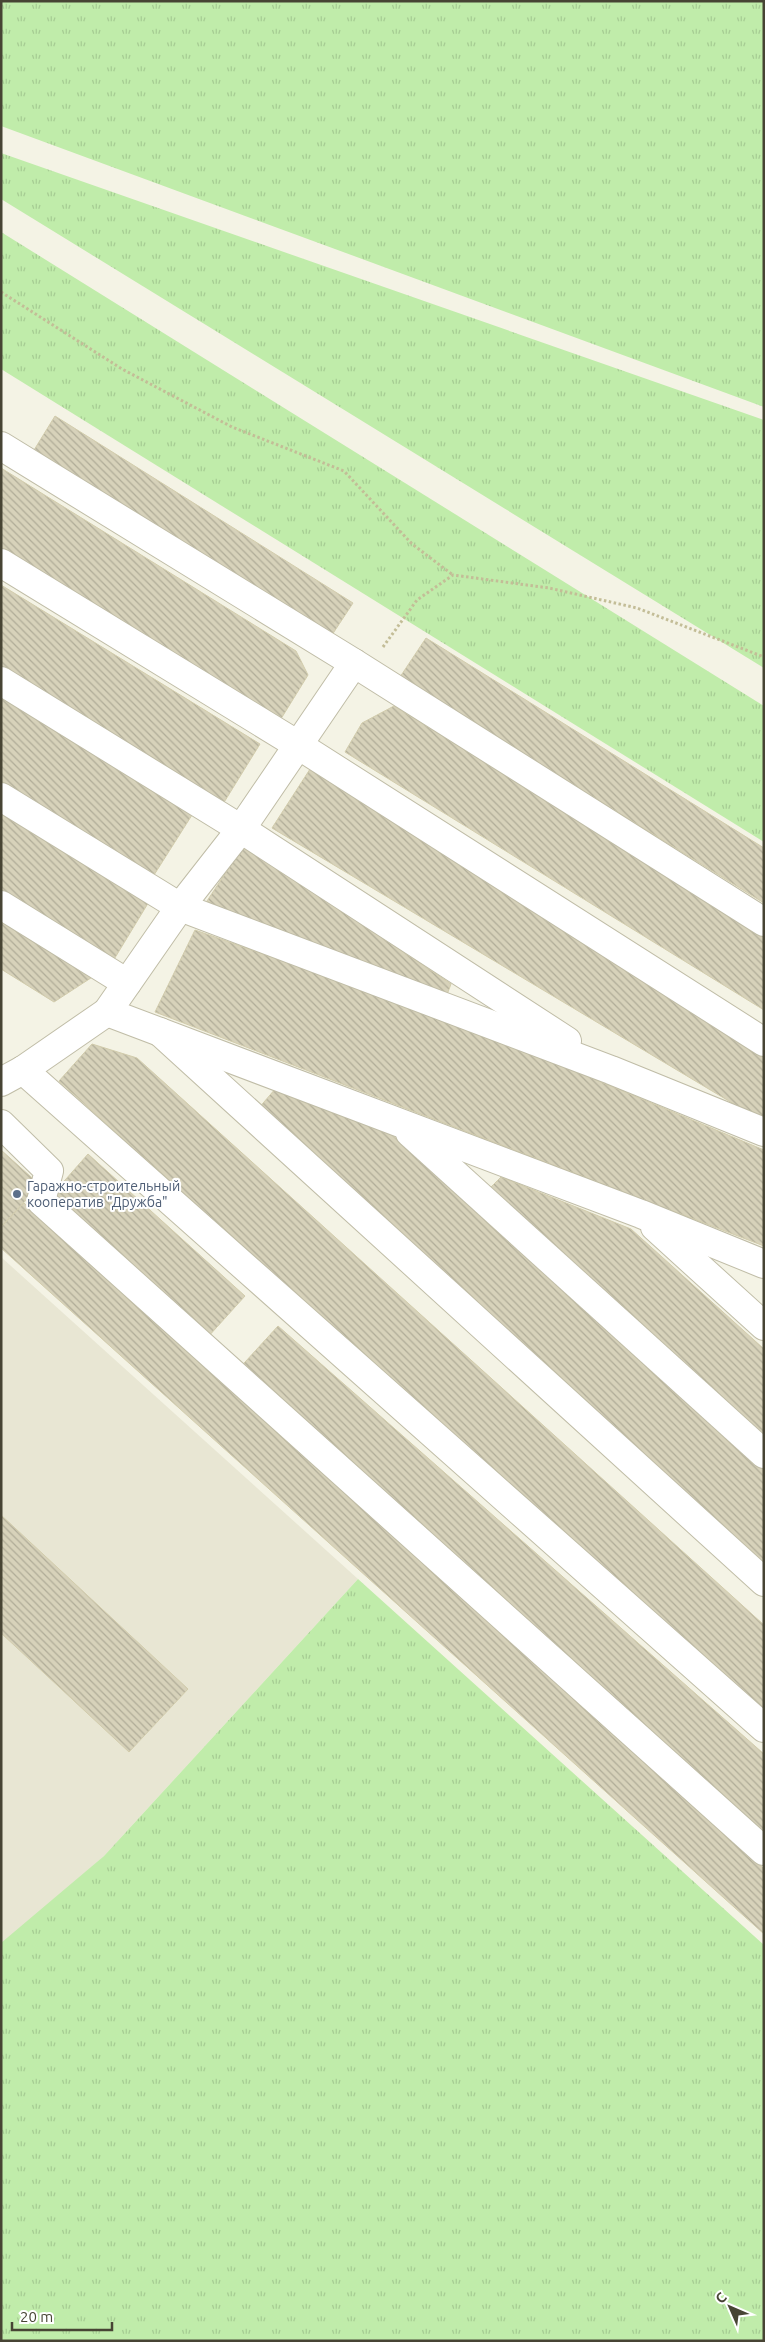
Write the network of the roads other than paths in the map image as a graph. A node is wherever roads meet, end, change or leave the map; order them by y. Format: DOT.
graph roads {
  1 [pos="1,446"];
  2 [pos="1,563"];
  3 [pos="360,667"];
  4 [pos="1,681"];
  5 [pos="298,746"];
  6 [pos="1,797"];
  7 [pos="241,829"];
  8 [pos="1,905"];
  9 [pos="180,907"];
  10 [pos="764,922"];
  11 [pos="127,983"];
  12 [pos="107,1012"];
  13 [pos="160,1032"];
  14 [pos="764,1042"];
  15 [pos="611,1070"];
  16 [pos="12,1076"];
  17 [pos="398,1122"];
  18 [pos="1,1124"];
  19 [pos="764,1132"];
  20 [pos="641,1214"];
  21 [pos="764,1264"];
  22 [pos="764,1326"];
  23 [pos="764,1454"];
  24 [pos="764,1582"];
  25 [pos="764,1728"];
  26 [pos="764,1852"];
  1 -- 3 [label="lane"];
  2 -- 5 [label="lane"];
  3 -- 5 [label="lane"];
  3 -- 10 [label="lane"];
  4 -- 7 [label="lane"];
  5 -- 7 [label="lane"];
  5 -- 14 [label="lane"];
  6 -- 9 [label="lane"];
  7 -- 9 [label="lane"];
  7 -- 15 [label="lane"];
  8 -- 11 [label="lane"];
  9 -- 11 [label="lane"];
  9 -- 15 [label="lane"];
  11 -- 12 [label="lane"];
  12 -- 13 [label="lane"];
  12 -- 16 [label="lane"];
  13 -- 17 [label="lane"];
  13 -- 24 [label="lane"];
  15 -- 19 [label="lane"];
  16 -- 25 [label="lane"];
  17 -- 20 [label="lane"];
  17 -- 23 [label="lane"];
  18 -- 26 [label="lane"];
  20 -- 21 [label="lane"];
  20 -- 22 [label="lane"];
}
